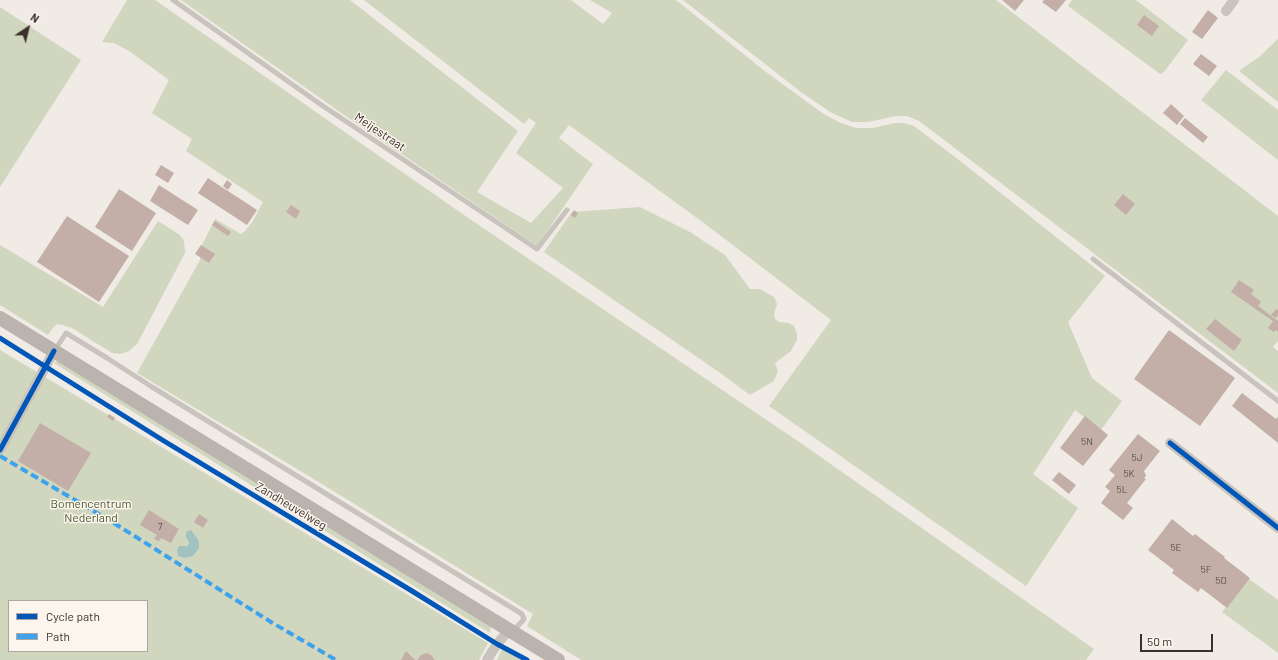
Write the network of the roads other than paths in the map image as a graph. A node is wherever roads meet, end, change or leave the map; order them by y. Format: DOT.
graph roads {
  1 [pos="173,0"];
  2 [pos="1234,0"];
  3 [pos="1226,11"];
  4 [pos="567,210"];
  5 [pos="1094,259"];
  6 [pos="0,318"];
  7 [pos="54,351"];
  8 [pos="1278,401"];
  9 [pos="1170,443"];
  10 [pos="0,450"];
  11 [pos="1278,528"];
  12 [pos="509,630"];
  13 [pos="487,660"];
  14 [pos="558,660"];
  1 -- 4 [label="lane, Meijestraat"];
  2 -- 3 [label="street"];
  5 -- 8 [label="lane"];
  6 -- 7 [label="main road, Zandheuvelweg"];
  7 -- 10 [label="street"];
  7 -- 12 [label="main road, Zandheuvelweg"];
  7 -- 12 [label="lane"];
  9 -- 11 [label="street"];
  12 -- 13 [label="street"];
  12 -- 14 [label="main road, Zandheuvelweg"];
}
